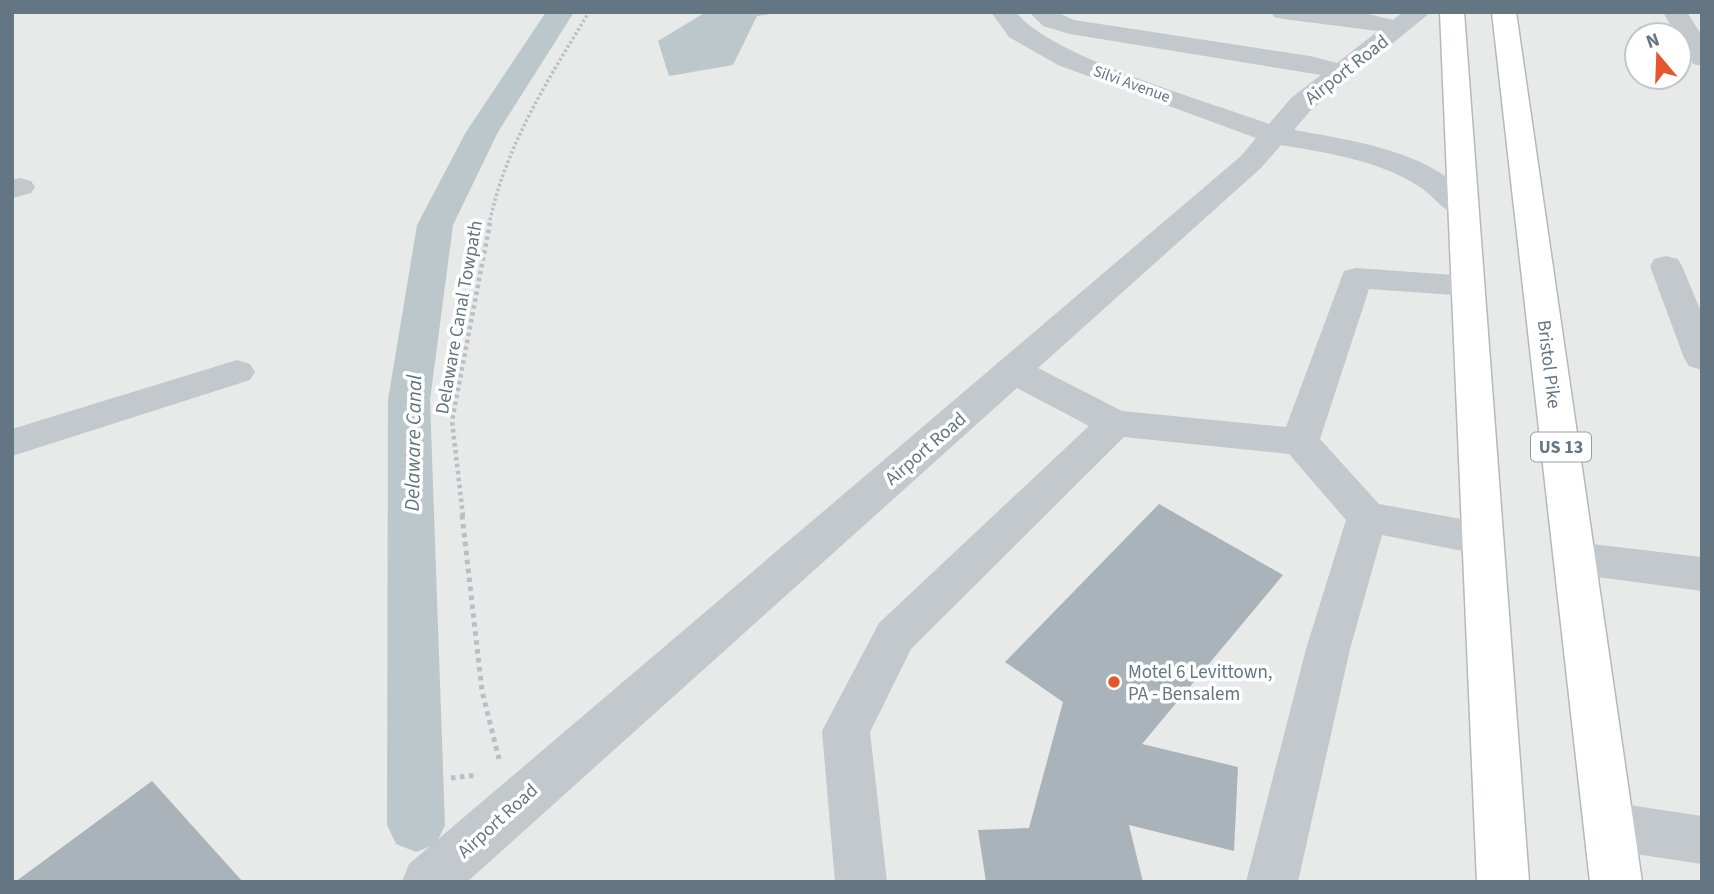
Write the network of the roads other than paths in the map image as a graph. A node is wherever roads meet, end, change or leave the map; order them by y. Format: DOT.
graph roads {
  1 [pos="1003,12"];
  2 [pos="1041,12"];
  3 [pos="1283,12"];
  4 [pos="1419,12"];
  5 [pos="1452,12"];
  6 [pos="1504,12"];
  7 [pos="1675,12"];
  8 [pos="1398,29"];
  9 [pos="1702,58"];
  10 [pos="1341,73"];
  11 [pos="1273,135"];
  12 [pos="1463,208"];
  13 [pos="1666,266"];
  14 [pos="1468,286"];
  15 [pos="1702,358"];
  16 [pos="1014,371"];
  17 [pos="237,372"];
  18 [pos="1115,423"];
  19 [pos="1300,442"];
  20 [pos="12,443"];
  21 [pos="1367,517"];
  22 [pos="1483,539"];
  23 [pos="1575,558"];
  24 [pos="1702,574"];
  25 [pos="1609,826"];
  26 [pos="1702,840"];
  27 [pos="428,882"];
  28 [pos="862,882"];
  29 [pos="1272,882"];
  30 [pos="1503,882"];
  31 [pos="1616,882"];
  1 -- 11 [label="street, Silvi Avenue"];
  2 -- 10 [label="street"];
  3 -- 8 [label="street"];
  4 -- 8 [label="street, Airport Road"];
  5 -- 12 [label="highway"];
  6 -- 23 [label="highway, Bristol Pike / US 13"];
  7 -- 9 [label="street"];
  8 -- 10 [label="street, Airport Road"];
  10 -- 11 [label="street, Airport Road"];
  11 -- 12 [label="street, Silvi Avenue"];
  11 -- 16 [label="street, Airport Road"];
  12 -- 14 [label="highway"];
  13 -- 15 [label="street"];
  14 -- 19 [label="street"];
  14 -- 22 [label="highway"];
  16 -- 18 [label="street"];
  16 -- 27 [label="street, Airport Road"];
  17 -- 20 [label="street"];
  18 -- 19 [label="street"];
  18 -- 28 [label="street"];
  19 -- 21 [label="street"];
  21 -- 22 [label="street"];
  21 -- 29 [label="street"];
  22 -- 30 [label="highway"];
  23 -- 24 [label="street"];
  23 -- 25 [label="highway, Bristol Pike / US 13"];
  25 -- 26 [label="street"];
  25 -- 31 [label="highway, Bristol Pike / US 13"];
}
